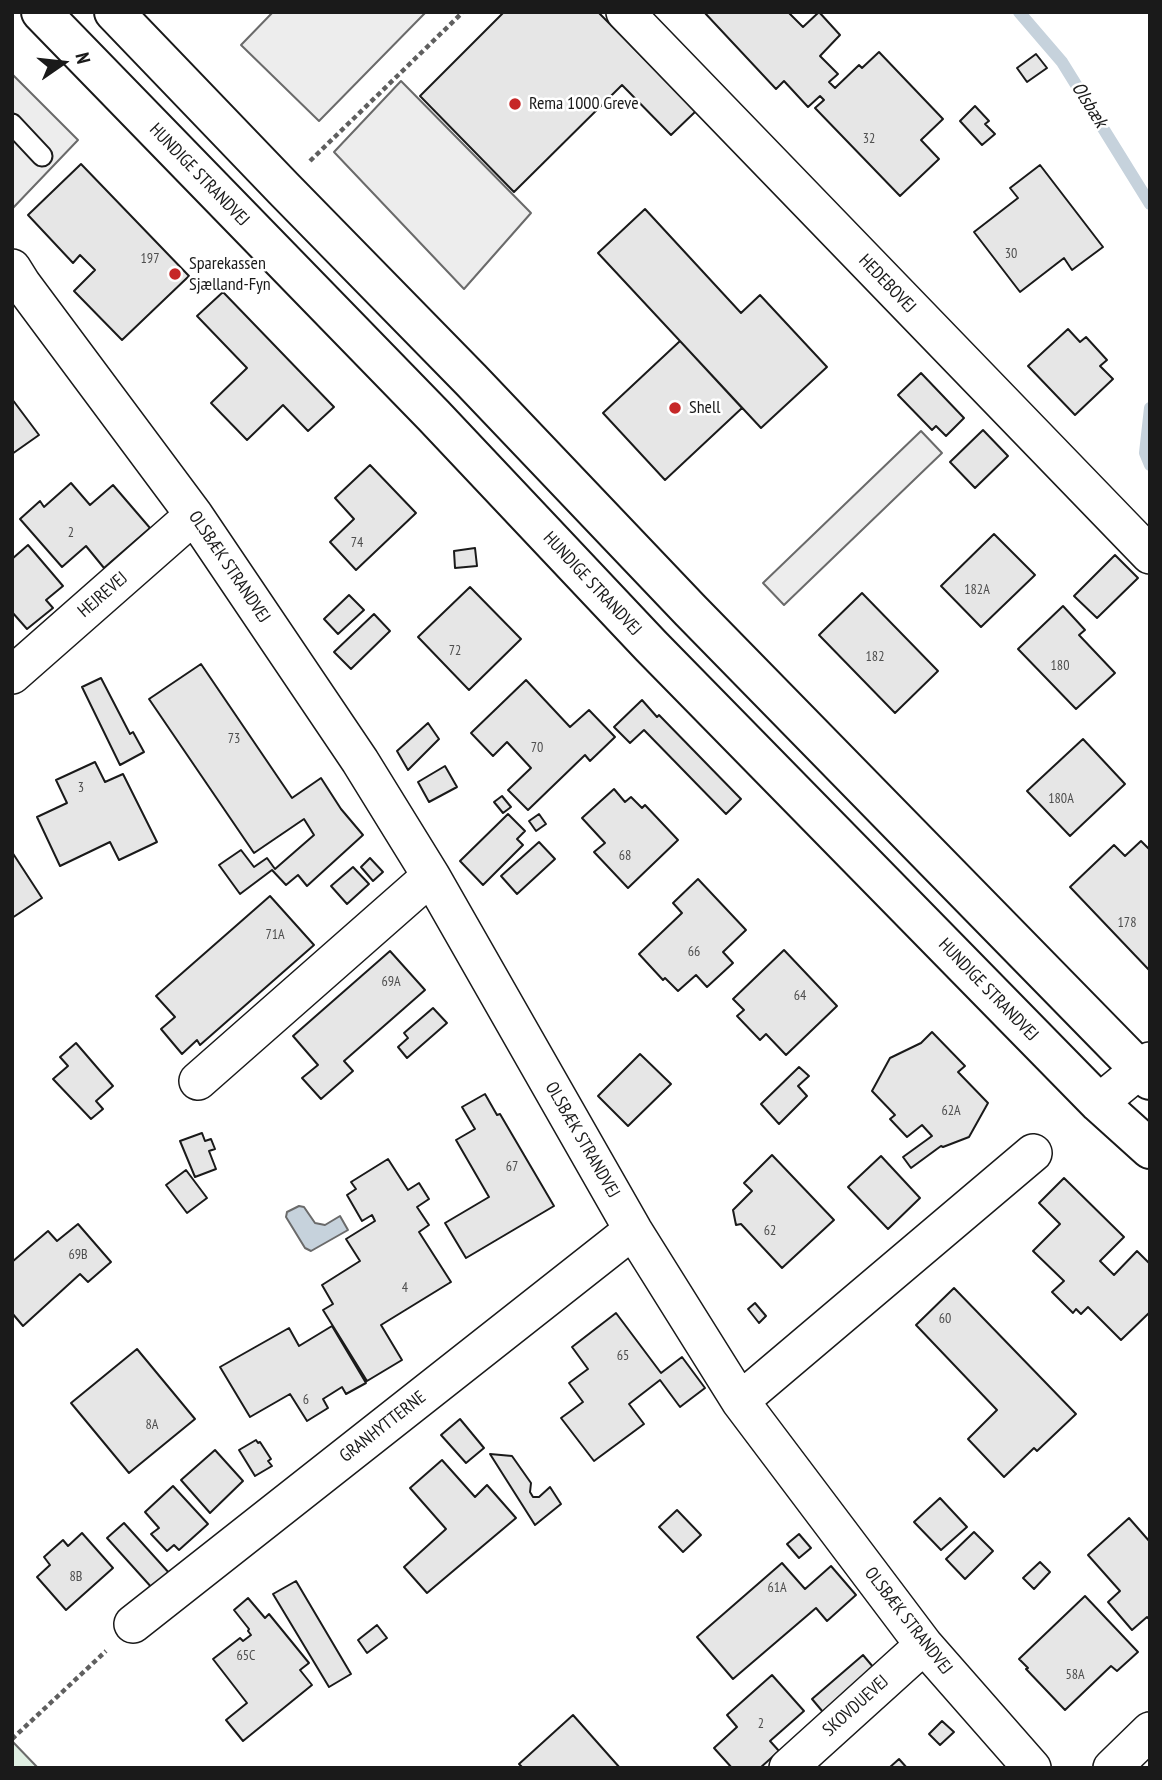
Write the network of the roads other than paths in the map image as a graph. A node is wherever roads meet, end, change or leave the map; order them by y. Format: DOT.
graph roads {
  1 [pos="41,12"];
  2 [pos="114,12"];
  3 [pos="625,12"];
  4 [pos="12,124"];
  5 [pos="42,156"];
  6 [pos="16,281"];
  7 [pos="194,515"];
  8 [pos="1150,555"];
  9 [pos="12,675"];
  10 [pos="431,876"];
  11 [pos="1147,1070"];
  12 [pos="198,1081"];
  13 [pos="1099,1103"];
  14 [pos="1150,1149"];
  15 [pos="1033,1153"];
  16 [pos="633,1230"];
  17 [pos="740,1401"];
  18 [pos="132,1624"];
  19 [pos="924,1645"];
  20 [pos="1150,1731"];
  21 [pos="788,1768"];
  22 [pos="1032,1768"];
  23 [pos="1112,1768"];
  1 -- 13 [label="main road, HUNDIGE STRANDVEJ"];
  2 -- 11 [label="main road"];
  3 -- 8 [label="street, HEDEBOVEJ"];
  4 -- 5 [label="lane"];
  6 -- 7 [label="street, OLSBÆK STRANDVEJ"];
  7 -- 9 [label="street, HEJREVEJ"];
  7 -- 10 [label="street, OLSBÆK STRANDVEJ"];
  10 -- 12 [label="street"];
  10 -- 16 [label="street, OLSBÆK STRANDVEJ"];
  11 -- 13 [label="street"];
  13 -- 14 [label="main road, HUNDIGE STRANDVEJ"];
  15 -- 17 [label="street"];
  16 -- 17 [label="street, OLSBÆK STRANDVEJ"];
  16 -- 18 [label="street, GRANHYTTERNE"];
  17 -- 19 [label="street, OLSBÆK STRANDVEJ"];
  19 -- 21 [label="street, SKOVDUEVEJ"];
  19 -- 22 [label="street, OLSBÆK STRANDVEJ"];
  20 -- 23 [label="street"];
}
